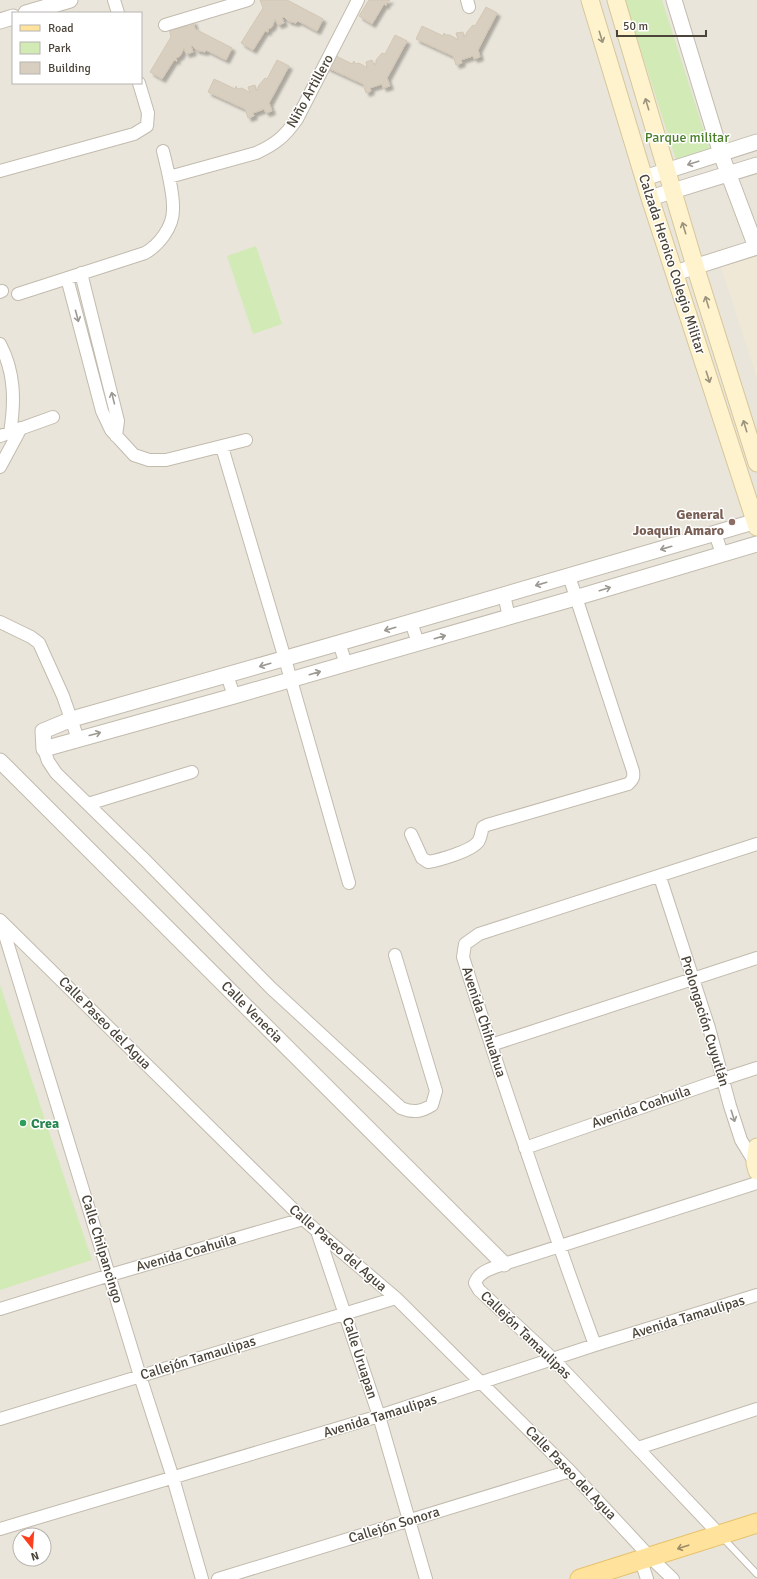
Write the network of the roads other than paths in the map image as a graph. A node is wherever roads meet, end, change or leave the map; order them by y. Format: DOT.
graph roads {
  1 [pos="70,0"];
  2 [pos="114,0"];
  3 [pos="248,0"];
  4 [pos="358,0"];
  5 [pos="590,0"];
  6 [pos="616,0"];
  7 [pos="674,0"];
  8 [pos="29,12"];
  9 [pos="118,12"];
  10 [pos="12,17"];
  11 [pos="0,21"];
  12 [pos="165,25"];
  13 [pos="139,84"];
  14 [pos="757,142"];
  15 [pos="163,151"];
  16 [pos="721,154"];
  17 [pos="757,165"];
  18 [pos="0,171"];
  19 [pos="667,171"];
  20 [pos="728,174"];
  21 [pos="169,177"];
  22 [pos="644,178"];
  23 [pos="673,191"];
  24 [pos="650,198"];
  25 [pos="757,247"];
  26 [pos="695,266"];
  27 [pos="81,273"];
  28 [pos="675,273"];
  29 [pos="67,278"];
  30 [pos="18,294"];
  31 [pos="0,344"];
  32 [pos="53,417"];
  33 [pos="10,432"];
  34 [pos="116,436"];
  35 [pos="246,440"];
  36 [pos="222,446"];
  37 [pos="757,463"];
  38 [pos="0,468"];
  39 [pos="756,523"];
  40 [pos="715,533"];
  41 [pos="757,544"];
  42 [pos="722,554"];
  43 [pos="568,576"];
  44 [pos="504,595"];
  45 [pos="575,598"];
  46 [pos="509,617"];
  47 [pos="0,622"];
  48 [pos="411,622"];
  49 [pos="339,643"];
  50 [pos="418,643"];
  51 [pos="285,659"];
  52 [pos="346,664"];
  53 [pos="227,675"];
  54 [pos="291,679"];
  55 [pos="234,696"];
  56 [pos="72,719"];
  57 [pos="78,739"];
  58 [pos="44,749"];
  59 [pos="0,761"];
  60 [pos="192,772"];
  61 [pos="88,804"];
  62 [pos="411,834"];
  63 [pos="757,844"];
  64 [pos="660,877"];
  65 [pos="349,883"];
  66 [pos="0,920"];
  67 [pos="395,955"];
  68 [pos="757,958"];
  69 [pos="692,979"];
  70 [pos="491,1044"];
  71 [pos="757,1068"];
  72 [pos="723,1078"];
  73 [pos="525,1148"];
  74 [pos="756,1160"];
  75 [pos="757,1183"];
  76 [pos="303,1219"];
  77 [pos="317,1231"];
  78 [pos="559,1246"];
  79 [pos="504,1264"];
  80 [pos="110,1275"];
  81 [pos="757,1295"];
  82 [pos="396,1298"];
  83 [pos="0,1309"];
  84 [pos="345,1313"];
  85 [pos="595,1345"];
  86 [pos="553,1359"];
  87 [pos="140,1376"];
  88 [pos="483,1383"];
  89 [pos="757,1409"];
  90 [pos="379,1416"];
  91 [pos="0,1419"];
  92 [pos="638,1448"];
  93 [pos="570,1471"];
  94 [pos="173,1478"];
  95 [pos="409,1520"];
  96 [pos="757,1523"];
  97 [pos="0,1529"];
  98 [pos="720,1535"];
  99 [pos="646,1559"];
  100 [pos="757,1574"];
  101 [pos="202,1579"];
  102 [pos="218,1579"];
  103 [pos="426,1579"];
  104 [pos="580,1579"];
  105 [pos="647,1579"];
  106 [pos="673,1579"];
  1 -- 8 [label="street"];
  2 -- 9 [label="street"];
  3 -- 12 [label="street"];
  4 -- 21 [label="street, Niño Artillero"];
  5 -- 22 [label="main road, Calzada Heroico Colegio Militar, one-way"];
  19 -- 6 [label="main road, Calzada Heroico Colegio Militar, one-way"];
  7 -- 16 [label="street"];
  10 -- 11 [label="street"];
  13 -- 18 [label="street"];
  14 -- 16 [label="street"];
  15 -- 21 [label="street"];
  16 -- 19 [label="street, one-way"];
  16 -- 20 [label="street"];
  17 -- 20 [label="street"];
  19 -- 22 [label="street"];
  19 -- 23 [label="main road, Calzada Heroico Colegio Militar"];
  20 -- 23 [label="street"];
  20 -- 25 [label="street"];
  21 -- 27 [label="street"];
  22 -- 24 [label="main road, Calzada Heroico Colegio Militar"];
  23 -- 24 [label="street"];
  26 -- 23 [label="main road, Calzada Heroico Colegio Militar, one-way"];
  24 -- 28 [label="main road, Calzada Heroico Colegio Militar"];
  25 -- 26 [label="street"];
  26 -- 28 [label="street"];
  37 -- 26 [label="main road, Calzada Heroico Colegio Militar, one-way"];
  27 -- 29 [label="street"];
  34 -- 27 [label="street, one-way"];
  28 -- 39 [label="main road, Calzada Heroico Colegio Militar, one-way"];
  29 -- 30 [label="street"];
  29 -- 34 [label="street, one-way"];
  31 -- 33 [label="street"];
  32 -- 33 [label="street"];
  33 -- 38 [label="street"];
  34 -- 36 [label="street"];
  35 -- 36 [label="street"];
  36 -- 51 [label="street"];
  39 -- 40 [label="street"];
  40 -- 42 [label="street"];
  40 -- 43 [label="street, one-way"];
  41 -- 42 [label="street"];
  45 -- 42 [label="street, one-way"];
  43 -- 44 [label="street, one-way"];
  43 -- 45 [label="street"];
  44 -- 46 [label="street"];
  44 -- 48 [label="street"];
  45 -- 46 [label="street"];
  45 -- 62 [label="street"];
  50 -- 46 [label="street, one-way"];
  47 -- 56 [label="street"];
  48 -- 49 [label="street, one-way"];
  48 -- 50 [label="street"];
  49 -- 51 [label="street"];
  49 -- 52 [label="street"];
  50 -- 52 [label="street"];
  51 -- 53 [label="street, one-way"];
  51 -- 54 [label="street"];
  54 -- 52 [label="street, one-way"];
  53 -- 55 [label="street"];
  53 -- 56 [label="street"];
  54 -- 55 [label="street"];
  54 -- 65 [label="street"];
  57 -- 55 [label="street, one-way"];
  56 -- 57 [label="street"];
  56 -- 58 [label="street"];
  57 -- 58 [label="street"];
  58 -- 61 [label="street"];
  59 -- 79 [label="street, Calle Venecia"];
  60 -- 61 [label="street"];
  61 -- 67 [label="street"];
  63 -- 64 [label="street, Avenida Chihuahua"];
  64 -- 69 [label="street, Prolongación Cuyutlán"];
  64 -- 70 [label="street, Avenida Chihuahua"];
  66 -- 76 [label="street, Calle Paseo del Agua"];
  66 -- 80 [label="street, Calle Chilpancingo"];
  68 -- 69 [label="street"];
  69 -- 70 [label="street"];
  69 -- 72 [label="street, Prolongación Cuyutlán"];
  70 -- 73 [label="street, Avenida Chihuahua"];
  71 -- 72 [label="street, Avenida Coahuila"];
  72 -- 73 [label="street, Avenida Coahuila"];
  72 -- 74 [label="street, Prolongación Cuyutlán, one-way"];
  73 -- 78 [label="street, Avenida Chihuahua"];
  75 -- 78 [label="street, Callejón Tamaulipas"];
  76 -- 77 [label="street, Calle Paseo del Agua"];
  76 -- 80 [label="street, Avenida Coahuila"];
  77 -- 82 [label="street, Calle Paseo del Agua"];
  77 -- 84 [label="street, Calle Uruapan"];
  78 -- 79 [label="street, Callejón Tamaulipas"];
  78 -- 85 [label="street, Avenida Chihuahua"];
  79 -- 86 [label="street, Callejón Tamaulipas"];
  80 -- 83 [label="street, Avenida Coahuila"];
  80 -- 87 [label="street, Calle Chilpancingo"];
  81 -- 85 [label="street, Avenida Tamaulipas"];
  82 -- 84 [label="street, Callejón Tamaulipas"];
  82 -- 88 [label="street, Calle Paseo del Agua"];
  84 -- 87 [label="street, Callejón Tamaulipas"];
  84 -- 90 [label="street, Calle Uruapan"];
  85 -- 86 [label="street, Avenida Tamaulipas"];
  86 -- 88 [label="street, Avenida Tamaulipas"];
  86 -- 92 [label="street, Callejón Tamaulipas"];
  87 -- 91 [label="street, Callejón Tamaulipas"];
  87 -- 94 [label="street, Calle Chilpancingo"];
  88 -- 90 [label="street, Avenida Tamaulipas"];
  88 -- 93 [label="street, Calle Paseo del Agua"];
  89 -- 92 [label="street"];
  90 -- 94 [label="street, Avenida Tamaulipas"];
  90 -- 95 [label="street, Calle Uruapan"];
  92 -- 98 [label="street, Callejón Tamaulipas"];
  93 -- 95 [label="street, Callejón Sonora"];
  93 -- 99 [label="street, Calle Paseo del Agua"];
  94 -- 97 [label="street, Avenida Tamaulipas"];
  94 -- 101 [label="street, Calle Chilpancingo"];
  95 -- 102 [label="street, Callejón Sonora"];
  95 -- 103 [label="street, Calle Uruapan"];
  96 -- 98 [label="main road"];
  98 -- 99 [label="main road, one-way"];
  98 -- 100 [label="lane"];
  99 -- 104 [label="main road"];
  99 -- 105 [label="street"];
  99 -- 106 [label="street, Calle Paseo del Agua"];
}
